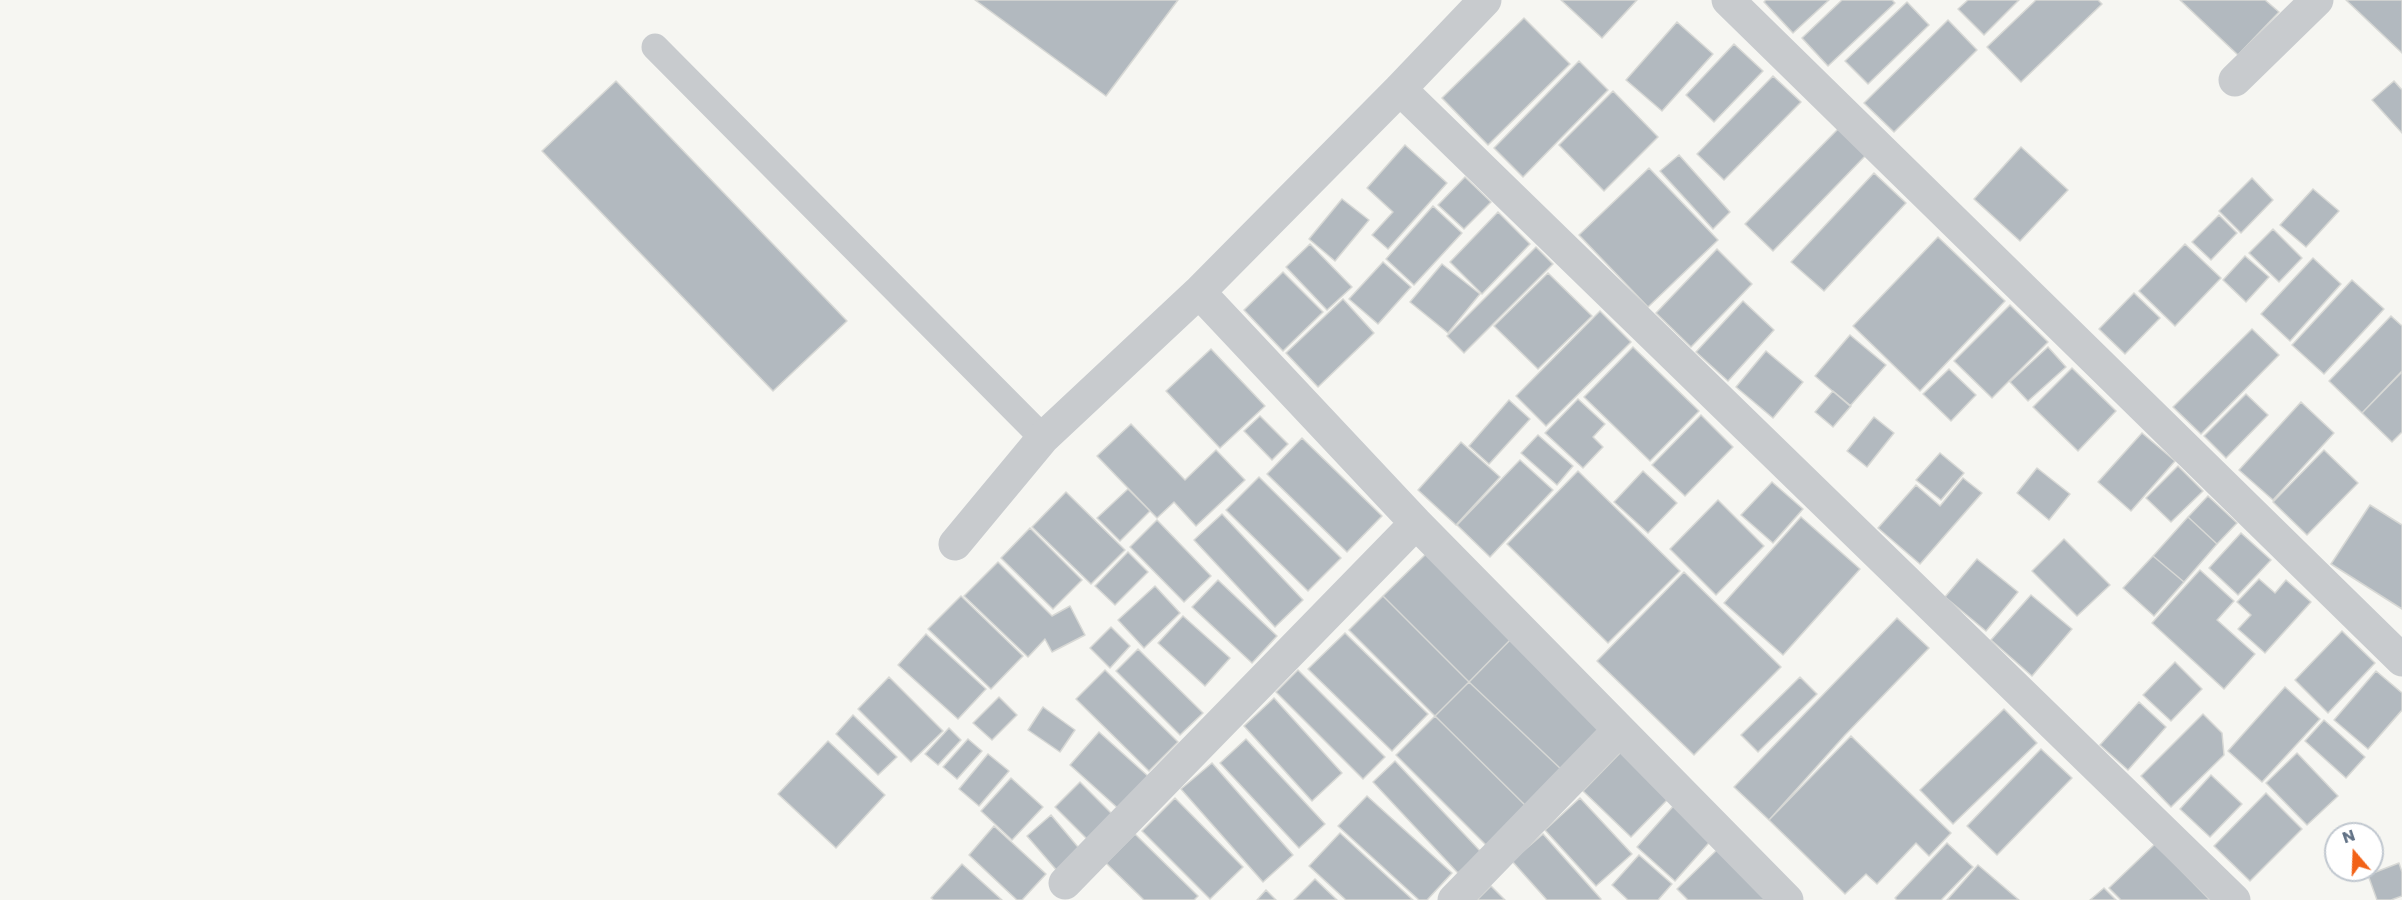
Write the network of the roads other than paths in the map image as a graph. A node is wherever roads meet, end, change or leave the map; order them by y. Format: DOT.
graph roads {
  1 [pos="1485,0"];
  2 [pos="1728,0"];
  3 [pos="2317,0"];
  4 [pos="655,47"];
  5 [pos="2235,80"];
  6 [pos="1400,89"];
  7 [pos="1199,292"];
  8 [pos="1043,438"];
  9 [pos="1416,523"];
  10 [pos="955,544"];
  11 [pos="2402,660"];
  12 [pos="1619,730"];
  13 [pos="1065,883"];
  14 [pos="1454,900"];
  15 [pos="1787,900"];
  16 [pos="2234,900"];
  1 -- 6 [label="street"];
  2 -- 11 [label="street"];
  3 -- 5 [label="street"];
  4 -- 8 [label="lane"];
  6 -- 7 [label="street"];
  6 -- 16 [label="street"];
  7 -- 8 [label="street"];
  7 -- 9 [label="street"];
  8 -- 10 [label="street"];
  9 -- 12 [label="street"];
  9 -- 13 [label="street"];
  12 -- 14 [label="street"];
  12 -- 15 [label="street"];
}
